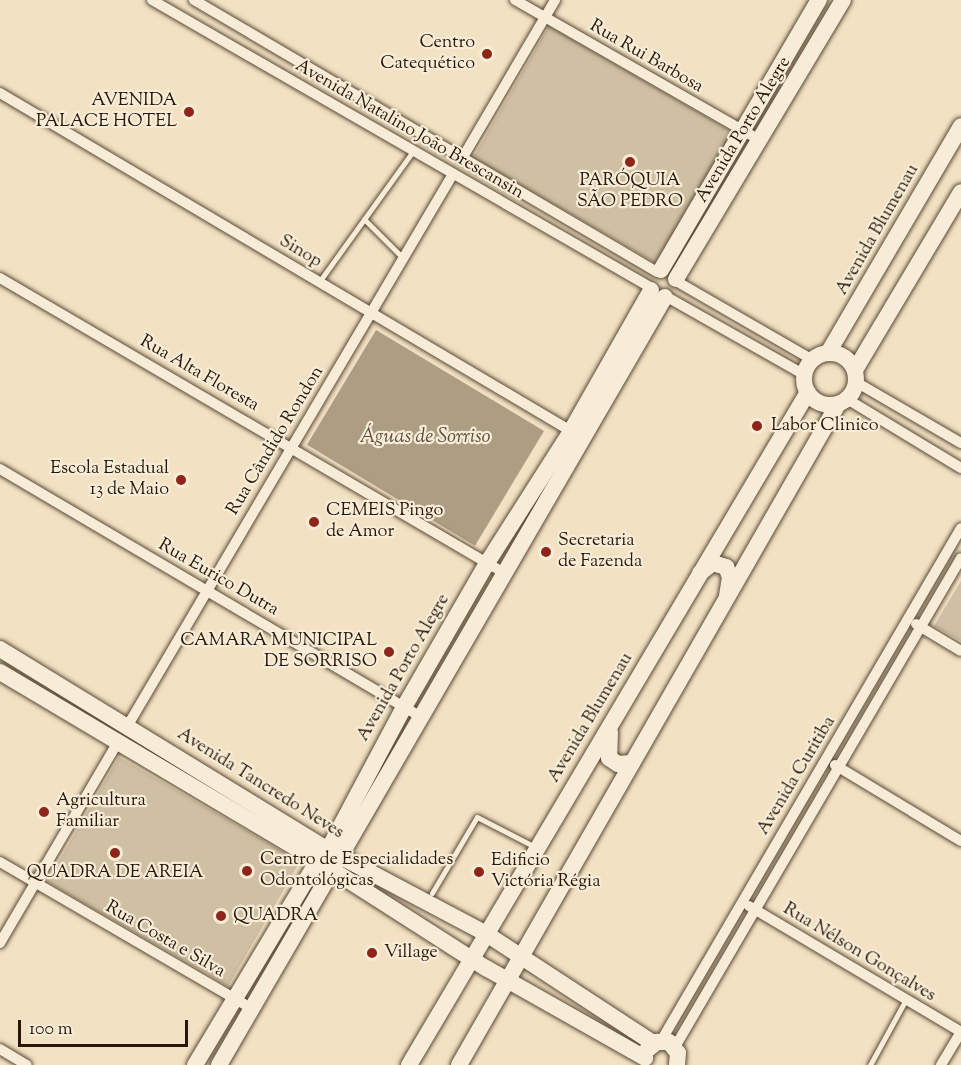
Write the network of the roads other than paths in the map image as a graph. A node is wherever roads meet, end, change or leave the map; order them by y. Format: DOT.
graph roads {
  1 [pos="152,0"];
  2 [pos="194,0"];
  3 [pos="515,0"];
  4 [pos="555,0"];
  5 [pos="819,0"];
  6 [pos="843,0"];
  7 [pos="545,18"];
  8 [pos="0,93"];
  9 [pos="961,126"];
  10 [pos="743,131"];
  11 [pos="424,134"];
  12 [pos="761,141"];
  13 [pos="413,151"];
  14 [pos="463,157"];
  15 [pos="453,174"];
  16 [pos="961,192"];
  17 [pos="364,219"];
  18 [pos="404,258"];
  19 [pos="0,278"];
  20 [pos="319,282"];
  21 [pos="663,284"];
  22 [pos="371,313"];
  23 [pos="813,370"];
  24 [pos="855,376"];
  25 [pos="842,401"];
  26 [pos="578,435"];
  27 [pos="961,443"];
  28 [pos="292,447"];
  29 [pos="961,468"];
  30 [pos="0,469"];
  31 [pos="961,528"];
  32 [pos="961,558"];
  33 [pos="487,563"];
  34 [pos="504,573"];
  35 [pos="700,573"];
  36 [pos="207,591"];
  37 [pos="725,606"];
  38 [pos="908,619"];
  39 [pos="922,627"];
  40 [pos="0,649"];
  41 [pos="961,651"];
  42 [pos="0,672"];
  43 [pos="404,707"];
  44 [pos="423,718"];
  45 [pos="614,720"];
  46 [pos="128,725"];
  47 [pos="118,742"];
  48 [pos="826,760"];
  49 [pos="632,763"];
  50 [pos="840,768"];
  51 [pos="365,777"];
  52 [pos="381,786"];
  53 [pos="961,841"];
  54 [pos="536,847"];
  55 [pos="329,859"];
  56 [pos="0,862"];
  57 [pos="35,883"];
  58 [pos="432,893"];
  59 [pos="741,901"];
  60 [pos="755,909"];
  61 [pos="485,933"];
  62 [pos="0,943"];
  63 [pos="471,956"];
  64 [pos="519,956"];
  65 [pos="510,981"];
  66 [pos="233,999"];
  67 [pos="905,1001"];
  68 [pos="251,1008"];
  69 [pos="961,1032"];
  70 [pos="0,1049"];
  71 [pos="666,1055"];
  72 [pos="27,1065"];
  73 [pos="195,1065"];
  74 [pos="219,1065"];
  75 [pos="409,1065"];
  76 [pos="459,1065"];
  77 [pos="870,1065"];
  78 [pos="942,1065"];
  1 -- 13 [label="street, Avenida Natalino João Brescansin"];
  2 -- 11 [label="street, Avenida Natalino João Brescansin"];
  3 -- 7 [label="street, Rua Rui Barbosa"];
  4 -- 7 [label="street"];
  5 -- 10 [label="street, Avenida Porto Alegre"];
  6 -- 12 [label="street, Avenida Porto Alegre"];
  7 -- 10 [label="street, Rua Rui Barbosa"];
  7 -- 14 [label="street"];
  8 -- 20 [label="street, Sinop"];
  9 -- 23 [label="street, Avenida Blumenau"];
  10 -- 12 [label="street, Rua Rui Barbosa"];
  10 -- 21 [label="street, Avenida Porto Alegre"];
  11 -- 13 [label="street"];
  11 -- 14 [label="street, Avenida Natalino João Brescansin"];
  12 -- 21 [label="street, Avenida Porto Alegre"];
  13 -- 15 [label="street, Avenida Natalino João Brescansin"];
  13 -- 17 [label="lane"];
  14 -- 21 [label="street, Avenida Natalino João Brescansin"];
  15 -- 18 [label="street, Rua Cândido Rondon"];
  15 -- 21 [label="street, Avenida Natalino João Brescansin"];
  16 -- 24 [label="street"];
  17 -- 18 [label="lane"];
  17 -- 20 [label="lane"];
  18 -- 22 [label="street, Rua Cândido Rondon"];
  19 -- 28 [label="street, Rua Alta Floresta"];
  20 -- 22 [label="street, Sinop"];
  21 -- 23 [label="street, Avenida Natalino João Brescansin"];
  21 -- 23 [label="street, Avenida Natalino João Brescansin"];
  21 -- 26 [label="street, Avenida Porto Alegre"];
  22 -- 26 [label="street, Sinop"];
  22 -- 28 [label="street, Rua Cândido Rondon"];
  23 -- 24 [label="street"];
  23 -- 25 [label="street"];
  23 -- 35 [label="street, Avenida Blumenau"];
  24 -- 25 [label="street"];
  24 -- 27 [label="street"];
  25 -- 29 [label="street"];
  25 -- 37 [label="street"];
  26 -- 33 [label="street, Avenida Porto Alegre"];
  26 -- 34 [label="street, Avenida Porto Alegre"];
  28 -- 33 [label="street, Rua Alta Floresta"];
  28 -- 36 [label="street, Rua Cândido Rondon"];
  30 -- 36 [label="street, Rua Eurico Dutra"];
  31 -- 38 [label="street, Avenida Curitiba"];
  32 -- 39 [label="street, Avenida Curitiba"];
  33 -- 34 [label="street, Rua Alta Floresta"];
  33 -- 43 [label="street, Avenida Porto Alegre"];
  34 -- 44 [label="street, Avenida Porto Alegre"];
  35 -- 37 [label="street"];
  35 -- 45 [label="street, Avenida Blumenau"];
  36 -- 43 [label="street, Rua Eurico Dutra"];
  36 -- 46 [label="street, Rua Cândido Rondon"];
  37 -- 49 [label="street"];
  38 -- 39 [label="street"];
  38 -- 48 [label="street, Avenida Curitiba"];
  39 -- 41 [label="street"];
  39 -- 50 [label="street, Avenida Curitiba"];
  40 -- 46 [label="street, Avenida Tancredo Neves"];
  42 -- 47 [label="street, Avenida Tancredo Neves"];
  43 -- 44 [label="street, Rua Eurico Dutra"];
  43 -- 51 [label="street, Avenida Porto Alegre"];
  44 -- 52 [label="street, Avenida Porto Alegre"];
  45 -- 49 [label="street"];
  45 -- 54 [label="street, Avenida Blumenau"];
  46 -- 55 [label="street, Avenida Tancredo Neves"];
  47 -- 55 [label="street, Avenida Tancredo Neves"];
  47 -- 57 [label="street"];
  48 -- 50 [label="street"];
  48 -- 59 [label="street, Avenida Curitiba"];
  49 -- 64 [label="street"];
  50 -- 53 [label="street"];
  50 -- 60 [label="street, Avenida Curitiba"];
  51 -- 52 [label="street"];
  51 -- 55 [label="street, Avenida Porto Alegre"];
  52 -- 55 [label="street, Avenida Porto Alegre"];
  54 -- 58 [label="lane"];
  54 -- 61 [label="street, Avenida Blumenau"];
  55 -- 61 [label="street, Avenida Tancredo Neves"];
  55 -- 63 [label="street, Avenida Tancredo Neves"];
  55 -- 66 [label="street, Avenida Porto Alegre"];
  55 -- 68 [label="street, Avenida Porto Alegre"];
  56 -- 57 [label="street, Rua Costa e Silva"];
  57 -- 62 [label="street"];
  57 -- 66 [label="street, Rua Costa e Silva"];
  59 -- 60 [label="street, Rua Nélson Gonçalves"];
  59 -- 71 [label="street, Avenida Curitiba"];
  60 -- 67 [label="street, Rua Nélson Gonçalves"];
  60 -- 71 [label="street, Avenida Curitiba"];
  61 -- 63 [label="street, Avenida Blumenau"];
  61 -- 64 [label="street, Avenida Tancredo Neves"];
  63 -- 65 [label="street, Avenida Tancredo Neves"];
  63 -- 75 [label="street, Avenida Blumenau"];
  64 -- 65 [label="street"];
  64 -- 71 [label="street, Avenida Tancredo Neves"];
  65 -- 71 [label="street, Avenida Tancredo Neves"];
  65 -- 76 [label="street"];
  66 -- 68 [label="street, Rua Costa e Silva"];
  66 -- 73 [label="street, Avenida Porto Alegre"];
  67 -- 69 [label="street, Rua Nélson Gonçalves"];
  67 -- 77 [label="lane"];
  68 -- 74 [label="street, Avenida Porto Alegre"];
  69 -- 78 [label="street"];
  70 -- 72 [label="street"];
}
